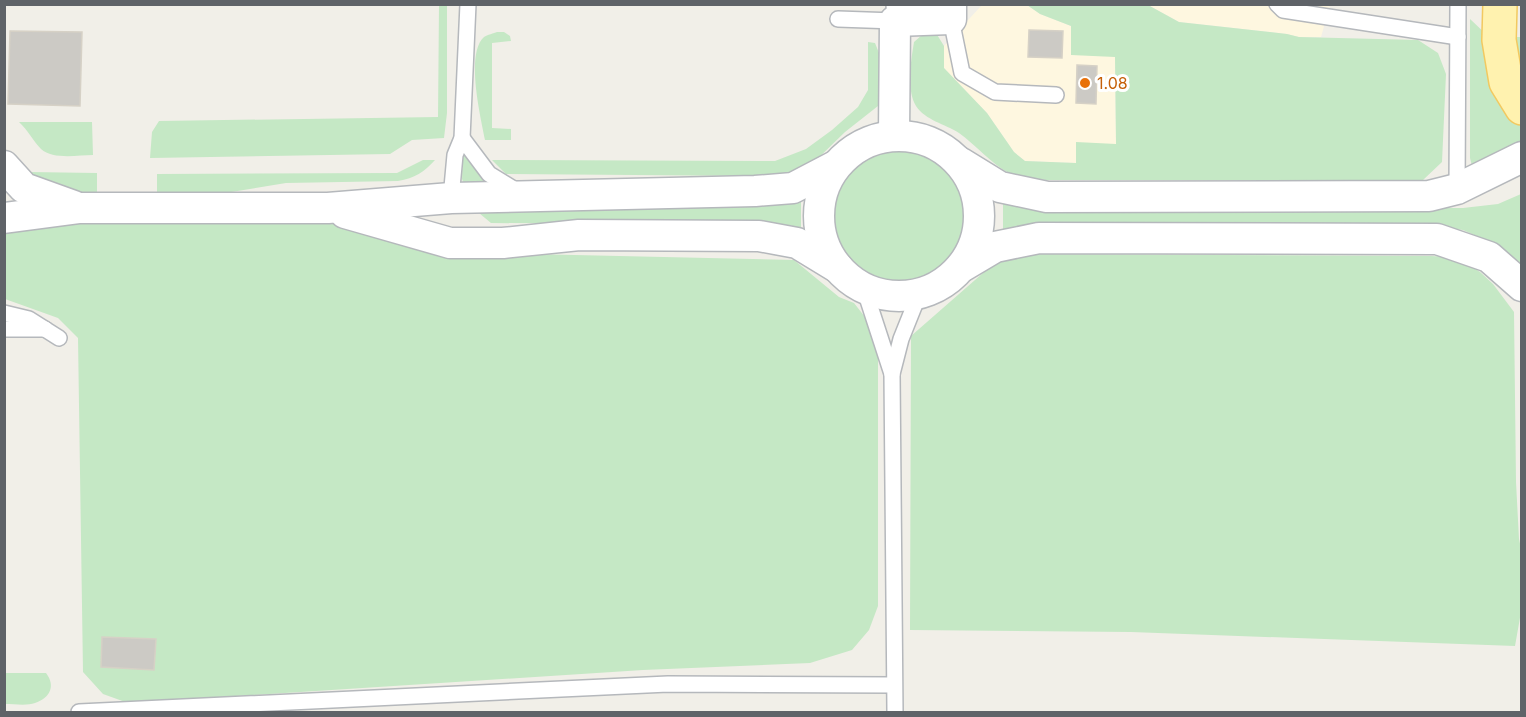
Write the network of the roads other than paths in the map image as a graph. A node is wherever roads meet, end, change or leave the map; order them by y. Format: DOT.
graph roads {
  1 [pos="468,4"];
  2 [pos="1277,4"];
  3 [pos="1458,4"];
  4 [pos="1500,4"];
  5 [pos="951,12"];
  6 [pos="895,13"];
  7 [pos="838,19"];
  8 [pos="1458,37"];
  9 [pos="1056,95"];
  10 [pos="1521,108"];
  11 [pos="894,135"];
  12 [pos="462,138"];
  13 [pos="1521,157"];
  14 [pos="961,163"];
  15 [pos="4,166"];
  16 [pos="835,166"];
  17 [pos="1457,189"];
  18 [pos="526,197"];
  19 [pos="451,198"];
  20 [pos="80,208"];
  21 [pos="328,208"];
  22 [pos="4,218"];
  23 [pos="503,243"];
  24 [pos="963,266"];
  25 [pos="838,268"];
  26 [pos="1521,286"];
  27 [pos="864,288"];
  28 [pos="919,294"];
  29 [pos="4,313"];
  30 [pos="4,329"];
  31 [pos="45,329"];
  32 [pos="59,338"];
  33 [pos="892,374"];
  34 [pos="894,685"];
  35 [pos="79,712"];
  36 [pos="895,712"];
  1 -- 12 [label="lane"];
  2 -- 8 [label="lane"];
  3 -- 8 [label="lane"];
  4 -- 10 [label="main road"];
  5 -- 6 [label="street"];
  5 -- 9 [label="lane"];
  6 -- 7 [label="lane"];
  6 -- 11 [label="street"];
  8 -- 17 [label="lane"];
  11 -- 14 [label="street"];
  11 -- 16 [label="street"];
  12 -- 18 [label="lane"];
  12 -- 19 [label="lane"];
  13 -- 17 [label="street"];
  14 -- 17 [label="street"];
  14 -- 24 [label="street"];
  15 -- 20 [label="street"];
  16 -- 18 [label="street"];
  16 -- 25 [label="street"];
  18 -- 19 [label="street"];
  19 -- 21 [label="street"];
  19 -- 23 [label="street"];
  20 -- 21 [label="street"];
  20 -- 22 [label="street"];
  21 -- 23 [label="street"];
  23 -- 25 [label="street"];
  24 -- 26 [label="street"];
  24 -- 28 [label="street"];
  25 -- 27 [label="street"];
  27 -- 28 [label="street"];
  27 -- 33 [label="lane"];
  28 -- 33 [label="lane"];
  29 -- 31 [label="lane"];
  30 -- 31 [label="lane"];
  31 -- 32 [label="lane"];
  33 -- 34 [label="lane"];
  34 -- 35 [label="lane"];
  34 -- 36 [label="lane"];
}
